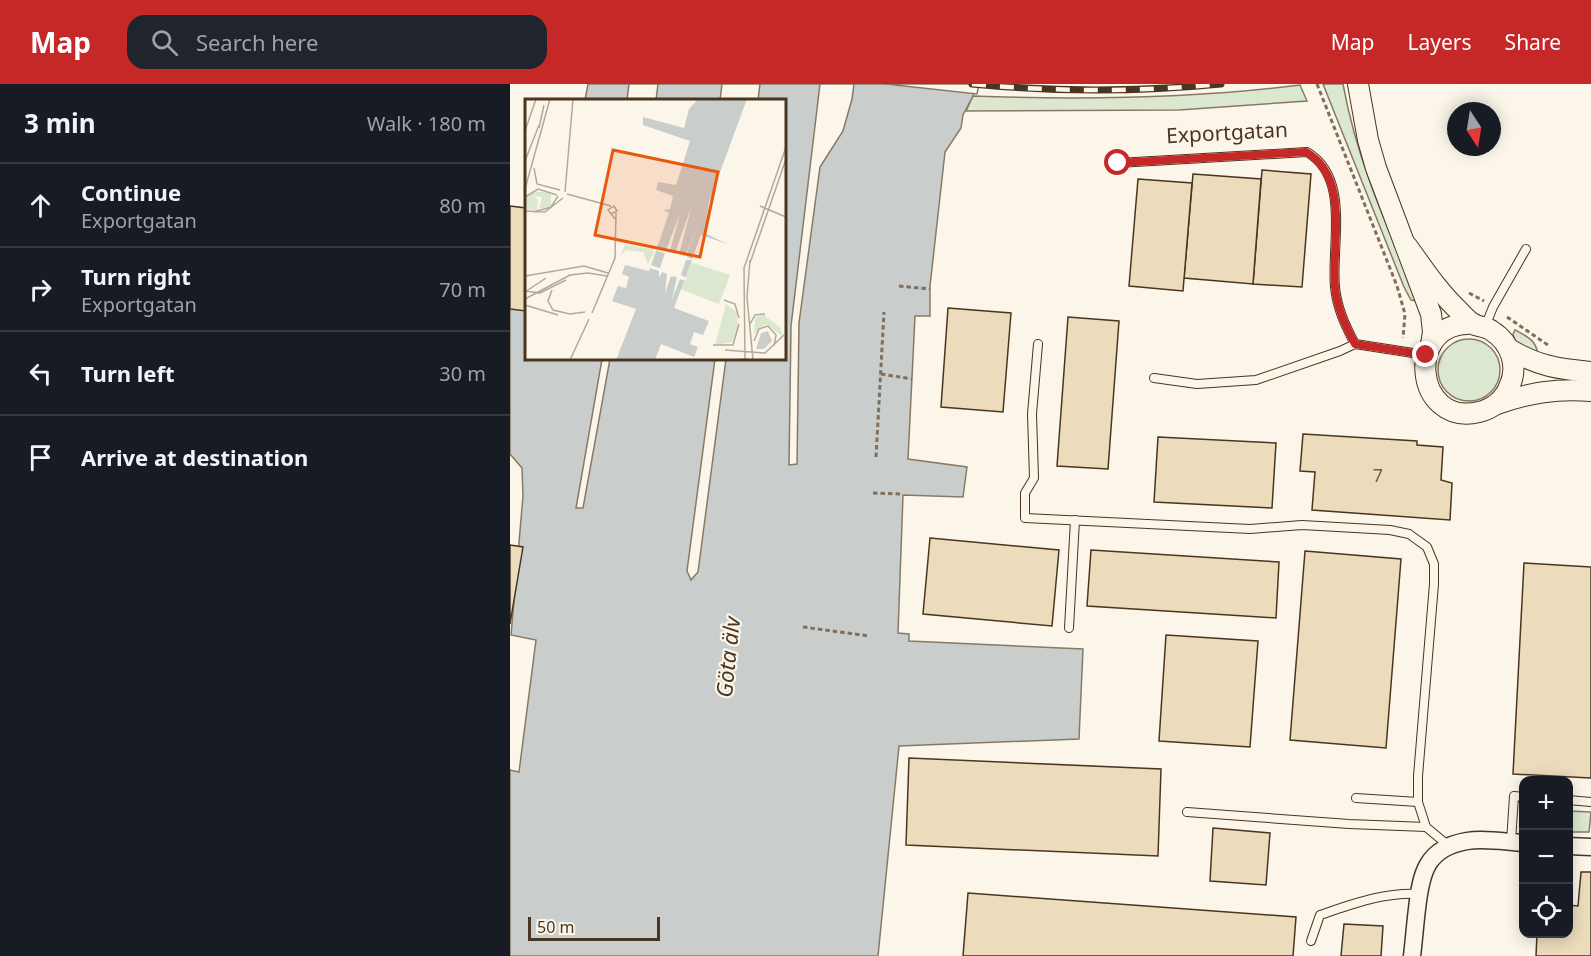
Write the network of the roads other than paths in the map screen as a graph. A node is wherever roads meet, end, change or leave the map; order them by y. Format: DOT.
graph roads {
  1 [pos="1358,84"];
  2 [pos="1118,163"];
  3 [pos="1407,246"];
  4 [pos="1526,249"];
  5 [pos="1479,326"];
  6 [pos="1038,344"];
  7 [pos="1355,344"];
  8 [pos="1509,349"];
  9 [pos="1429,350"];
  10 [pos="1591,372"];
  11 [pos="1154,378"];
  12 [pos="1591,391"];
  13 [pos="1495,405"];
  14 [pos="1075,520"];
  15 [pos="1069,628"];
  16 [pos="1519,796"];
  17 [pos="1356,798"];
  18 [pos="1573,800"];
  19 [pos="1419,802"];
  20 [pos="1591,802"];
  21 [pos="1187,812"];
  22 [pos="1426,827"];
  23 [pos="1517,843"];
  24 [pos="1449,846"];
  25 [pos="1573,846"];
  26 [pos="1591,847"];
  27 [pos="1419,894"];
  28 [pos="1311,941"];
  29 [pos="1412,956"];
  1 -- 3 [label="street"];
  2 -- 7 [label="lane, Exportgatan"];
  3 -- 5 [label="street"];
  3 -- 9 [label="street"];
  4 -- 5 [label="lane"];
  5 -- 8 [label="street"];
  5 -- 9 [label="street"];
  6 -- 14 [label="lane"];
  7 -- 9 [label="lane"];
  7 -- 11 [label="lane"];
  8 -- 10 [label="street"];
  8 -- 13 [label="street"];
  9 -- 13 [label="street"];
  12 -- 13 [label="street"];
  14 -- 15 [label="lane"];
  14 -- 19 [label="lane"];
  16 -- 23 [label="lane"];
  17 -- 19 [label="lane"];
  18 -- 20 [label="lane"];
  19 -- 22 [label="lane"];
  21 -- 22 [label="lane"];
  22 -- 24 [label="lane"];
  23 -- 24 [label="street"];
  24 -- 27 [label="street"];
  25 -- 26 [label="street"];
  27 -- 28 [label="lane"];
  27 -- 29 [label="street"];
}
